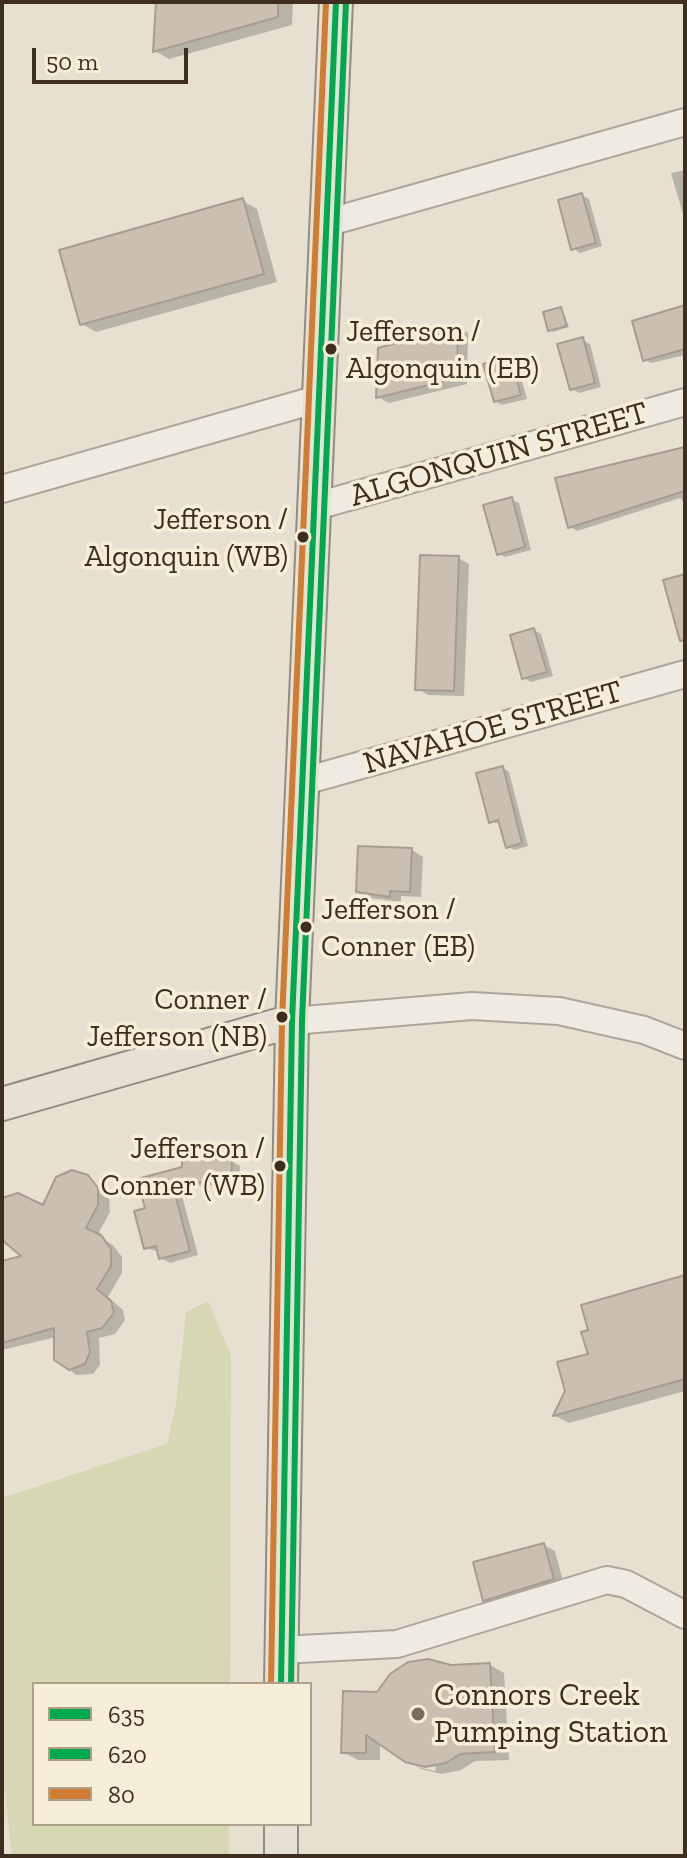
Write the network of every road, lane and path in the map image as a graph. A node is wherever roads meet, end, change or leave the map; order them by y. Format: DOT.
graph roads {
  1 [pos="336,2"];
  2 [pos="685,122"];
  3 [pos="326,223"];
  4 [pos="318,399"];
  5 [pos="685,402"];
  6 [pos="2,489"];
  7 [pos="313,507"];
  8 [pos="685,674"];
  9 [pos="301,782"];
  10 [pos="292,1021"];
  11 [pos="683,1038"];
  12 [pos="2,1104"];
  13 [pos="685,1615"];
  14 [pos="281,1650"];
  15 [pos="281,1682"];
  16 [pos="281,1826"];
  17 [pos="281,1856"];
  1 -- 3 [label="main road"];
  2 -- 3 [label="street"];
  3 -- 4 [label="main road"];
  4 -- 6 [label="street"];
  4 -- 7 [label="main road"];
  5 -- 7 [label="street, ALGONQUIN STREET"];
  7 -- 9 [label="main road"];
  8 -- 9 [label="street, NAVAHOE STREET"];
  9 -- 10 [label="main road"];
  10 -- 11 [label="street"];
  10 -- 12 [label="main road"];
  10 -- 14 [label="main road"];
  13 -- 14 [label="street"];
  14 -- 15 [label="main road"];
  16 -- 17 [label="main road"];
}
